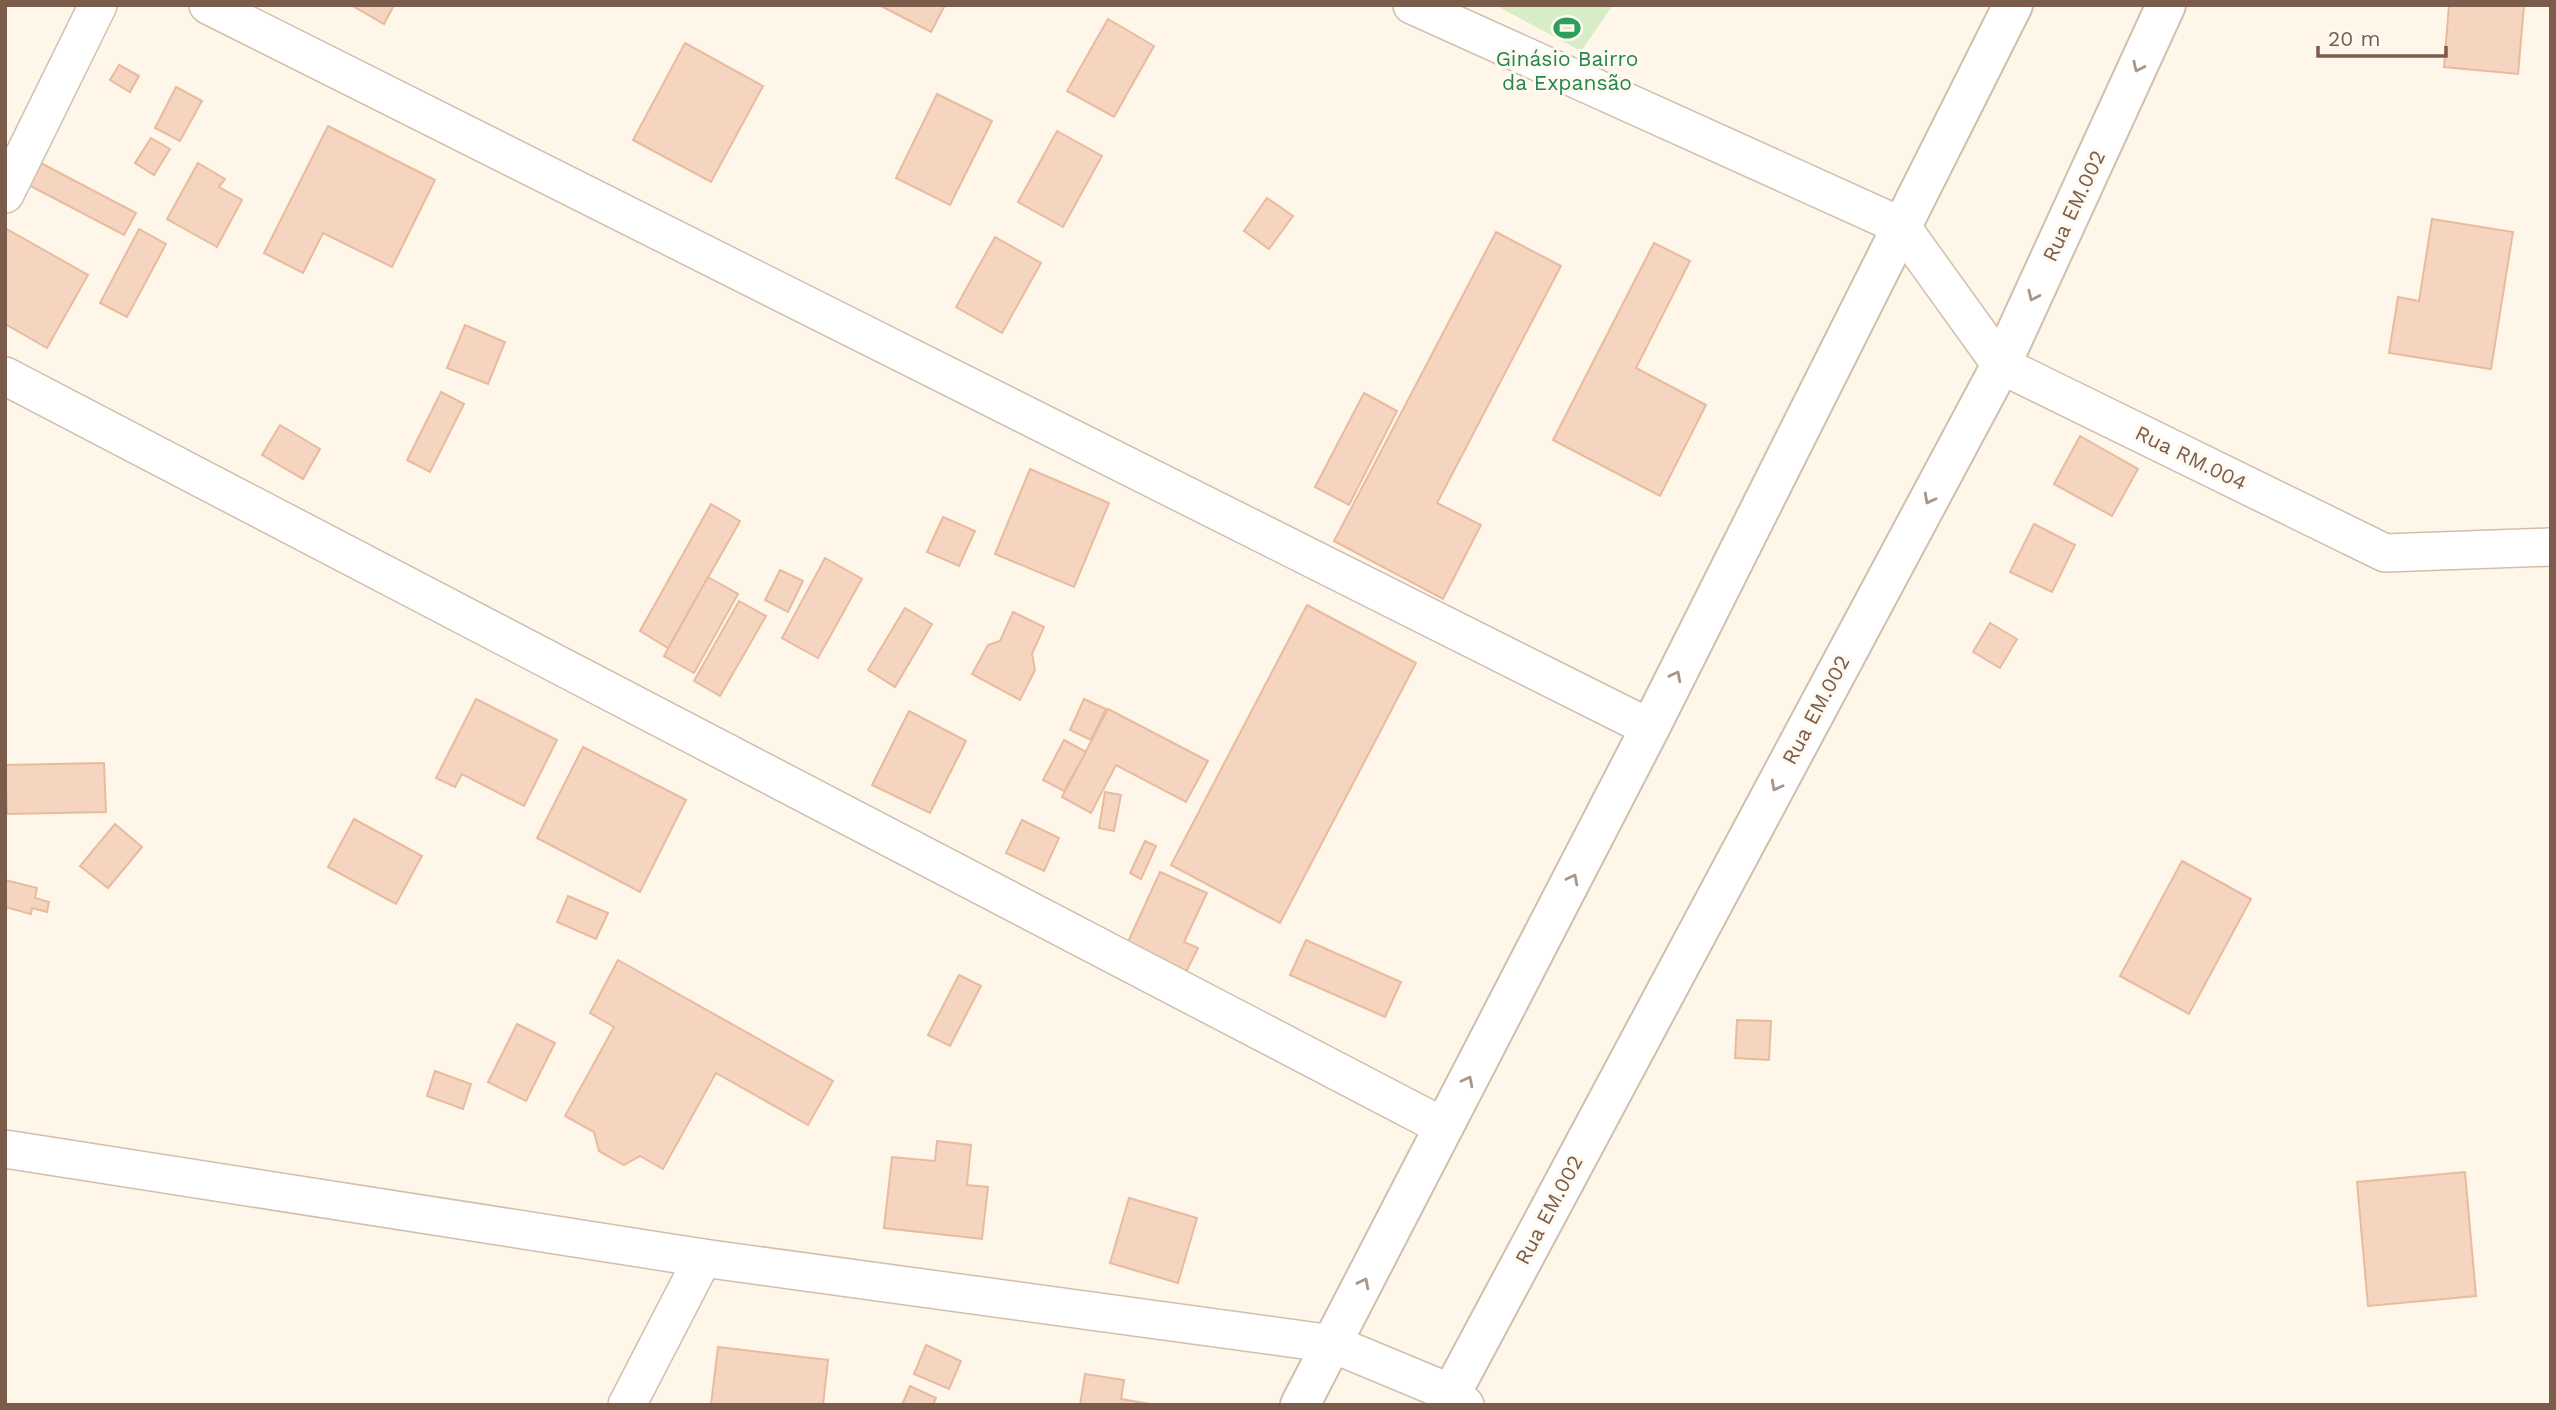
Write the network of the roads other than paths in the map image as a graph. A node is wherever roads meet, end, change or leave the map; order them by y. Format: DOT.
graph roads {
  1 [pos="98,5"];
  2 [pos="208,5"];
  3 [pos="1412,5"];
  4 [pos="2012,5"];
  5 [pos="2166,5"];
  6 [pos="5,194"];
  7 [pos="1901,226"];
  8 [pos="2001,365"];
  9 [pos="5,376"];
  10 [pos="2551,547"];
  11 [pos="1650,729"];
  12 [pos="1444,1127"];
  13 [pos="5,1149"];
  14 [pos="703,1258"];
  15 [pos="1333,1343"];
  16 [pos="1453,1401"];
  17 [pos="627,1405"];
  18 [pos="1300,1405"];
  1 -- 6 [label="street"];
  2 -- 11 [label="street"];
  3 -- 7 [label="street"];
  4 -- 7 [label="street"];
  5 -- 8 [label="street, Rua EM.002, one-way"];
  7 -- 8 [label="street, Rua RM.004"];
  11 -- 7 [label="street, one-way"];
  8 -- 10 [label="street, Rua RM.004"];
  8 -- 16 [label="street, Rua EM.002, one-way"];
  9 -- 12 [label="street"];
  12 -- 11 [label="street, one-way"];
  15 -- 12 [label="street, one-way"];
  13 -- 14 [label="street"];
  14 -- 15 [label="street"];
  14 -- 17 [label="street"];
  15 -- 16 [label="street"];
  15 -- 18 [label="street"];
}
